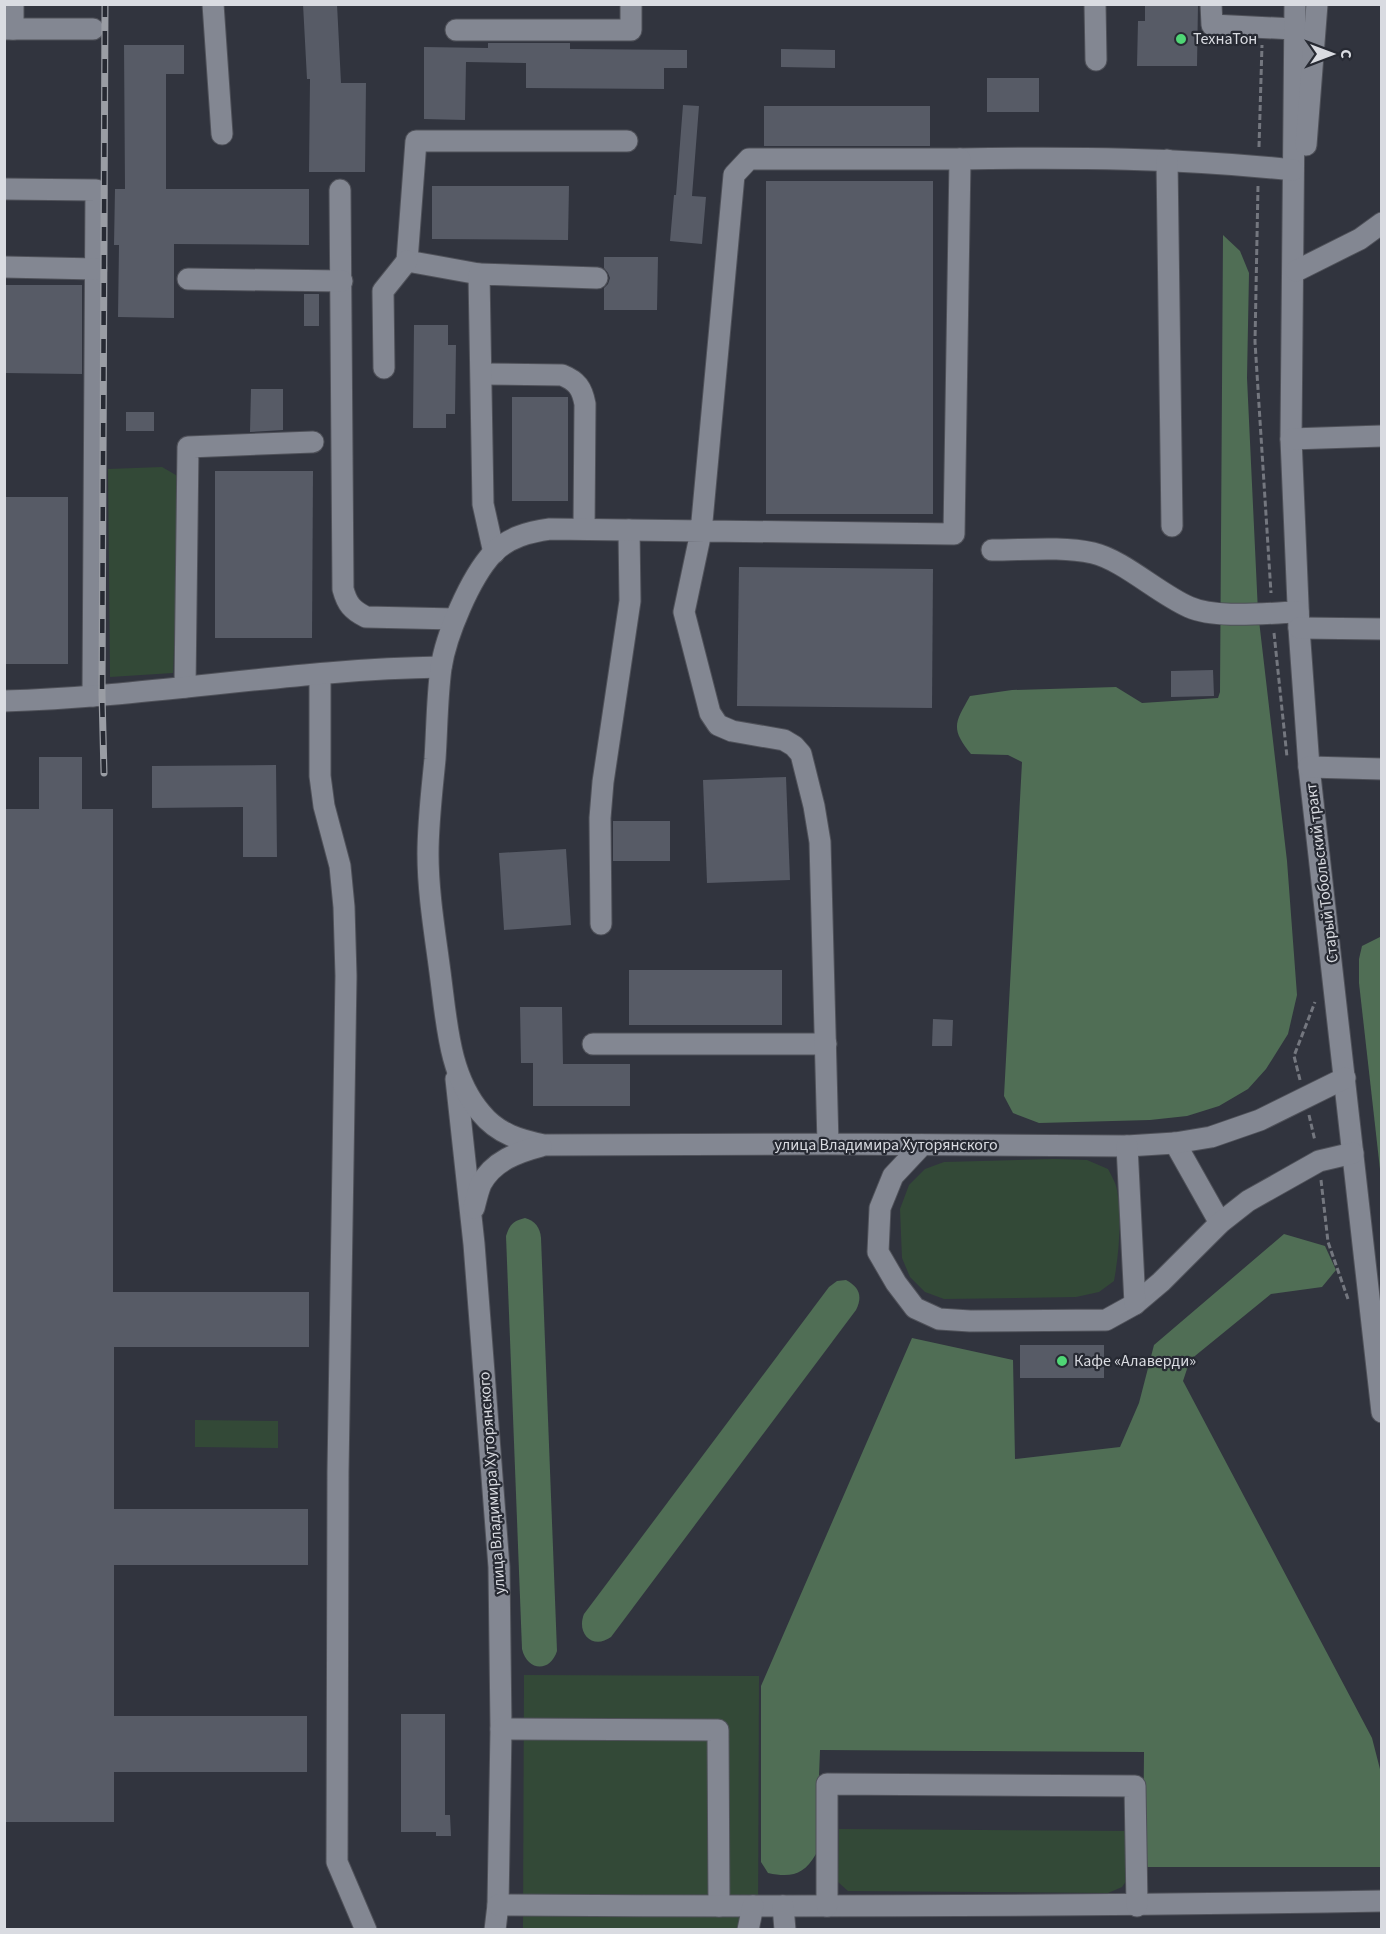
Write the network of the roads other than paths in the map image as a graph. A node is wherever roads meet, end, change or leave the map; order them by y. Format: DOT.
graph roads {
  1 [pos="13,4"];
  2 [pos="213,4"];
  3 [pos="631,4"];
  4 [pos="1095,4"];
  5 [pos="1211,4"];
  6 [pos="1295,4"];
  7 [pos="1317,4"];
  8 [pos="1324,4"];
  9 [pos="1294,28"];
  10 [pos="9,29"];
  11 [pos="93,29"];
  12 [pos="456,30"];
  13 [pos="1096,60"];
  14 [pos="1311,86"];
  15 [pos="222,134"];
  16 [pos="627,141"];
  17 [pos="960,159"];
  18 [pos="1167,160"];
  19 [pos="1293,170"];
  20 [pos="4,189"];
  21 [pos="340,190"];
  22 [pos="1382,223"];
  23 [pos="407,261"];
  24 [pos="4,267"];
  25 [pos="96,269"];
  26 [pos="1296,271"];
  27 [pos="479,274"];
  28 [pos="597,278"];
  29 [pos="188,279"];
  30 [pos="342,281"];
  31 [pos="1292,331"];
  32 [pos="384,368"];
  33 [pos="482,374"];
  34 [pos="1382,436"];
  35 [pos="1291,439"];
  36 [pos="313,442"];
  37 [pos="1172,526"];
  38 [pos="584,529"];
  39 [pos="629,530"];
  40 [pos="701,532"];
  41 [pos="992,550"];
  42 [pos="494,553"];
  43 [pos="455,619"];
  44 [pos="1298,620"];
  45 [pos="1382,629"];
  46 [pos="441,667"];
  47 [pos="320,675"];
  48 [pos="185,687"];
  49 [pos="93,696"];
  50 [pos="4,701"];
  51 [pos="1310,767"];
  52 [pos="1382,769"];
  53 [pos="601,924"];
  54 [pos="593,1044"];
  55 [pos="825,1044"];
  56 [pos="454,1063"];
  57 [pos="1345,1078"];
  58 [pos="1175,1143"];
  59 [pos="828,1144"];
  60 [pos="922,1144"];
  61 [pos="544,1145"];
  62 [pos="1127,1146"];
  63 [pos="1353,1153"];
  64 [pos="472,1215"];
  65 [pos="1220,1223"];
  66 [pos="1135,1304"];
  67 [pos="1382,1412"];
  68 [pos="501,1729"];
  69 [pos="1382,1901"];
  70 [pos="498,1905"];
  71 [pos="719,1906"];
  72 [pos="753,1906"];
  73 [pos="783,1906"];
  74 [pos="827,1906"];
  75 [pos="1137,1906"];
  76 [pos="366,1929"];
  77 [pos="495,1929"];
  78 [pos="748,1929"];
  79 [pos="785,1929"];
  1 -- 10 [label="street"];
  2 -- 15 [label="street"];
  3 -- 12 [label="street"];
  4 -- 13 [label="street"];
  5 -- 9 [label="street"];
  6 -- 9 [label="street"];
  7 -- 14 [label="street"];
  8 -- 14 [label="street"];
  9 -- 19 [label="street"];
  10 -- 11 [label="street"];
  14 -- 26 [label="street"];
  16 -- 23 [label="street"];
  17 -- 18 [label="street"];
  17 -- 40 [label="street"];
  17 -- 40 [label="street"];
  18 -- 19 [label="street"];
  18 -- 37 [label="street"];
  19 -- 31 [label="street"];
  20 -- 25 [label="street"];
  21 -- 30 [label="street"];
  22 -- 26 [label="street"];
  23 -- 27 [label="street"];
  23 -- 32 [label="street"];
  24 -- 25 [label="street"];
  25 -- 49 [label="street"];
  26 -- 31 [label="street"];
  27 -- 28 [label="street"];
  27 -- 33 [label="street"];
  29 -- 30 [label="street"];
  30 -- 43 [label="street"];
  31 -- 35 [label="street, Старый Тобольский тракт"];
  33 -- 38 [label="street"];
  33 -- 42 [label="street"];
  34 -- 35 [label="street"];
  35 -- 44 [label="street, Старый Тобольский тракт"];
  36 -- 48 [label="street"];
  38 -- 39 [label="street"];
  38 -- 42 [label="street"];
  39 -- 40 [label="street"];
  39 -- 53 [label="street"];
  40 -- 55 [label="street"];
  41 -- 44 [label="street"];
  42 -- 43 [label="street, улица Владимира Хуторянского"];
  43 -- 46 [label="street, улица Владимира Хуторянского"];
  44 -- 45 [label="street"];
  44 -- 51 [label="street, Старый Тобольский тракт"];
  46 -- 47 [label="street"];
  46 -- 56 [label="street, улица Владимира Хуторянского"];
  47 -- 48 [label="street"];
  47 -- 76 [label="street"];
  48 -- 49 [label="street"];
  49 -- 50 [label="street"];
  51 -- 52 [label="street"];
  51 -- 57 [label="street, Старый Тобольский тракт"];
  54 -- 55 [label="street"];
  55 -- 59 [label="street"];
  56 -- 61 [label="street, улица Владимира Хуторянского"];
  56 -- 64 [label="street, улица Владимира Хуторянского"];
  57 -- 58 [label="street, улица Владимира Хуторянского"];
  57 -- 63 [label="street, Старый Тобольский тракт"];
  58 -- 62 [label="street, улица Владимира Хуторянского"];
  58 -- 65 [label="street"];
  59 -- 60 [label="street, улица Владимира Хуторянского"];
  59 -- 61 [label="street, улица Владимира Хуторянского"];
  60 -- 62 [label="street, улица Владимира Хуторянского"];
  60 -- 66 [label="street"];
  61 -- 64 [label="street"];
  62 -- 66 [label="street"];
  63 -- 65 [label="street"];
  63 -- 67 [label="street, Старый Тобольский тракт"];
  64 -- 68 [label="street, улица Владимира Хуторянского"];
  65 -- 66 [label="street"];
  68 -- 70 [label="street, улица Владимира Хуторянского"];
  68 -- 71 [label="street"];
  69 -- 75 [label="street"];
  70 -- 71 [label="street"];
  70 -- 77 [label="street, улица Владимира Хуторянского"];
  71 -- 72 [label="street"];
  72 -- 73 [label="street"];
  72 -- 78 [label="street"];
  73 -- 74 [label="street"];
  73 -- 79 [label="street"];
  74 -- 75 [label="street"];
  74 -- 75 [label="street"];
}
